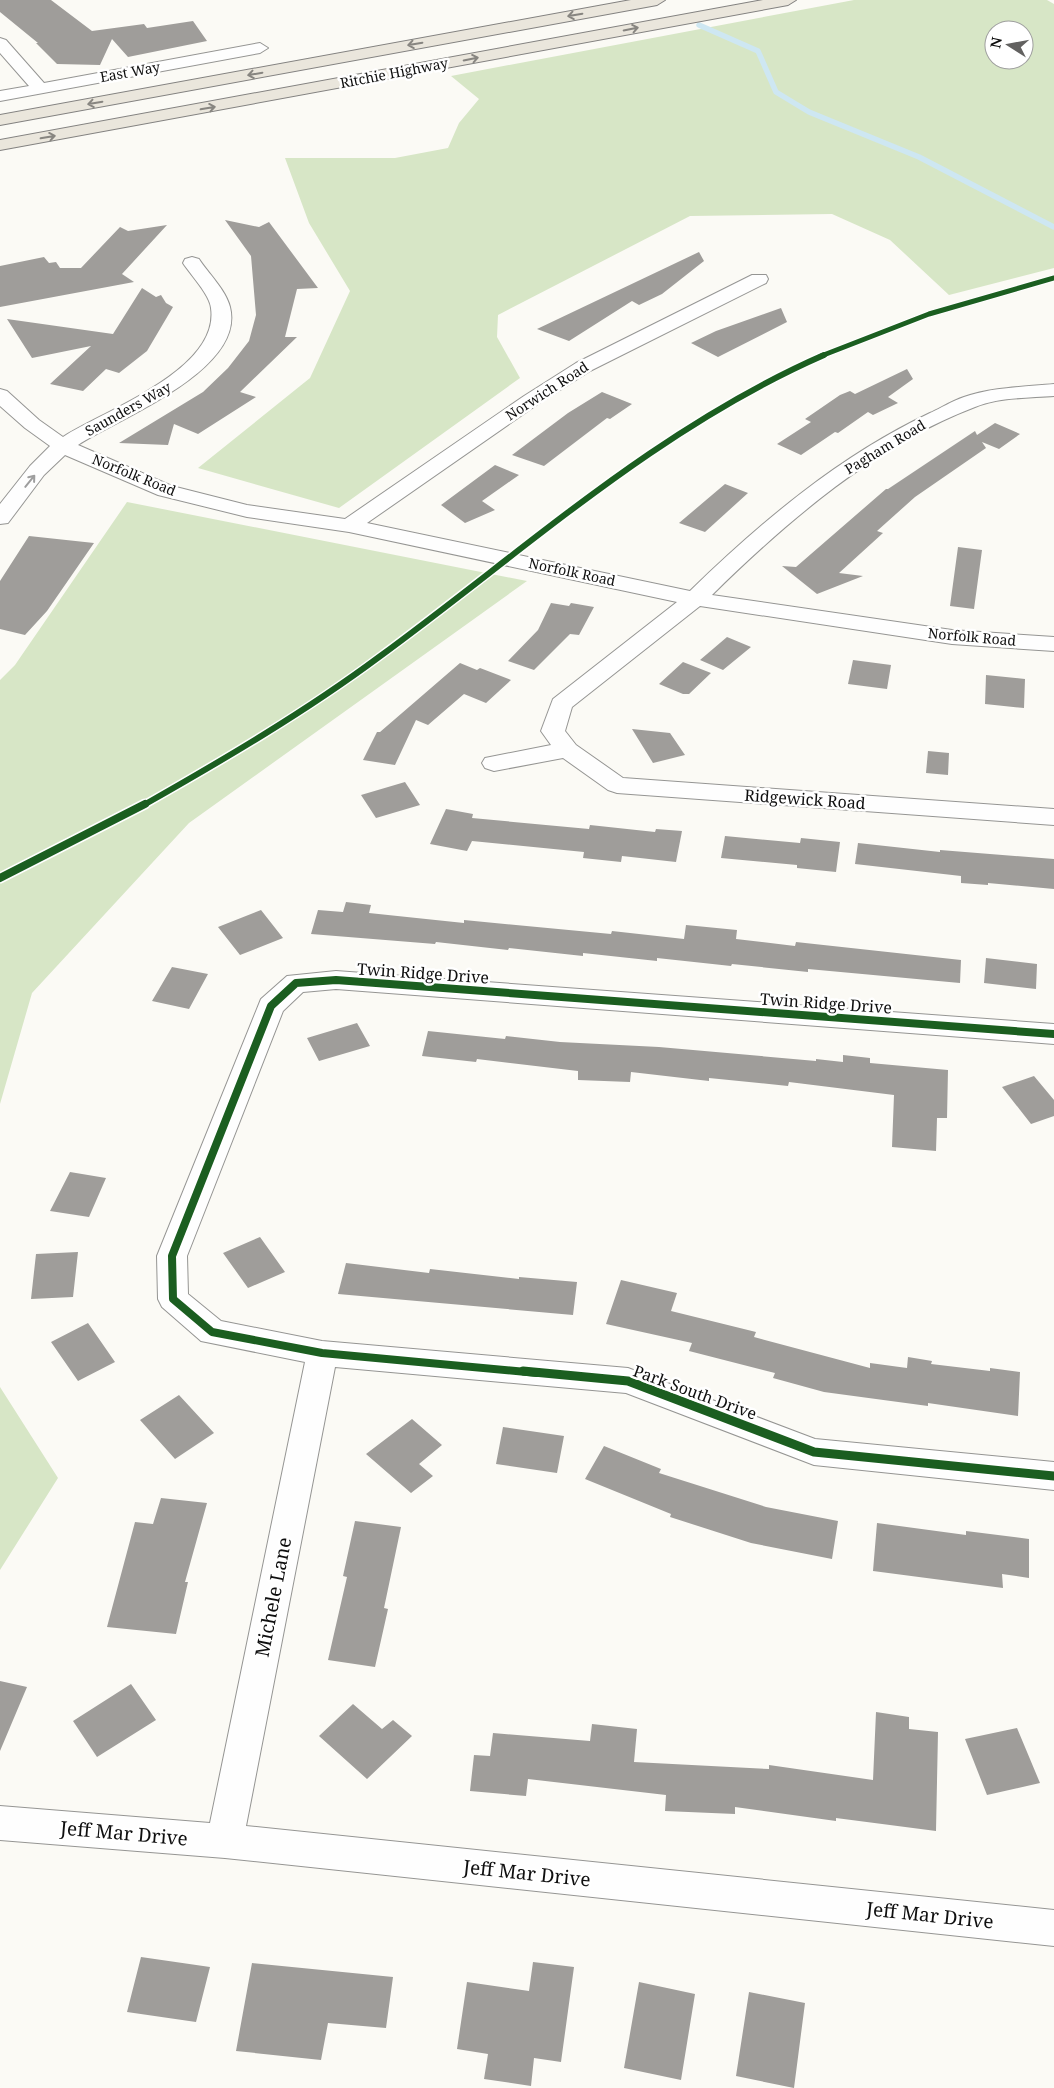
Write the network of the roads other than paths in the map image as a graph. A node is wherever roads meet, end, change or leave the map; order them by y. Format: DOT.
graph roads {
  1 [pos="657,0"];
  2 [pos="788,0"];
  3 [pos="0,44"];
  4 [pos="260,48"];
  5 [pos="41,89"];
  6 [pos="0,96"];
  7 [pos="0,120"];
  8 [pos="0,145"];
  9 [pos="192,263"];
  10 [pos="759,279"];
  11 [pos="1054,390"];
  12 [pos="0,396"];
  13 [pos="63,446"];
  14 [pos="0,518"];
  15 [pos="349,526"];
  16 [pos="695,599"];
  17 [pos="1054,644"];
  18 [pos="567,750"];
  19 [pos="494,763"];
  20 [pos="1054,817"];
  21 [pos="1054,1034"];
  22 [pos="322,1353"];
  23 [pos="1054,1476"];
  24 [pos="0,1823"];
  25 [pos="225,1841"];
  26 [pos="1054,1928"];
  1 -- 7 [label="main road, Ritchie Highway, one-way"];
  8 -- 2 [label="main road, Ritchie Highway, one-way"];
  3 -- 5 [label="street"];
  4 -- 5 [label="street, East Way"];
  5 -- 6 [label="street, East Way"];
  9 -- 13 [label="street, Saunders Way"];
  10 -- 15 [label="street, Norwich Road"];
  11 -- 16 [label="street, Pagham Road"];
  12 -- 13 [label="street, Norfolk Road"];
  14 -- 13 [label="street, Saunders Way, one-way"];
  13 -- 15 [label="street, Norfolk Road"];
  15 -- 16 [label="street, Norfolk Road"];
  16 -- 17 [label="street, Norfolk Road"];
  16 -- 18 [label="street, Ridgewick Road"];
  18 -- 19 [label="street"];
  18 -- 20 [label="street, Ridgewick Road"];
  21 -- 22 [label="street, Twin Ridge Drive"];
  22 -- 23 [label="street, Park South Drive"];
  22 -- 25 [label="street, Michele Lane"];
  24 -- 25 [label="street, Jeff Mar Drive"];
  25 -- 26 [label="street, Jeff Mar Drive"];
}
